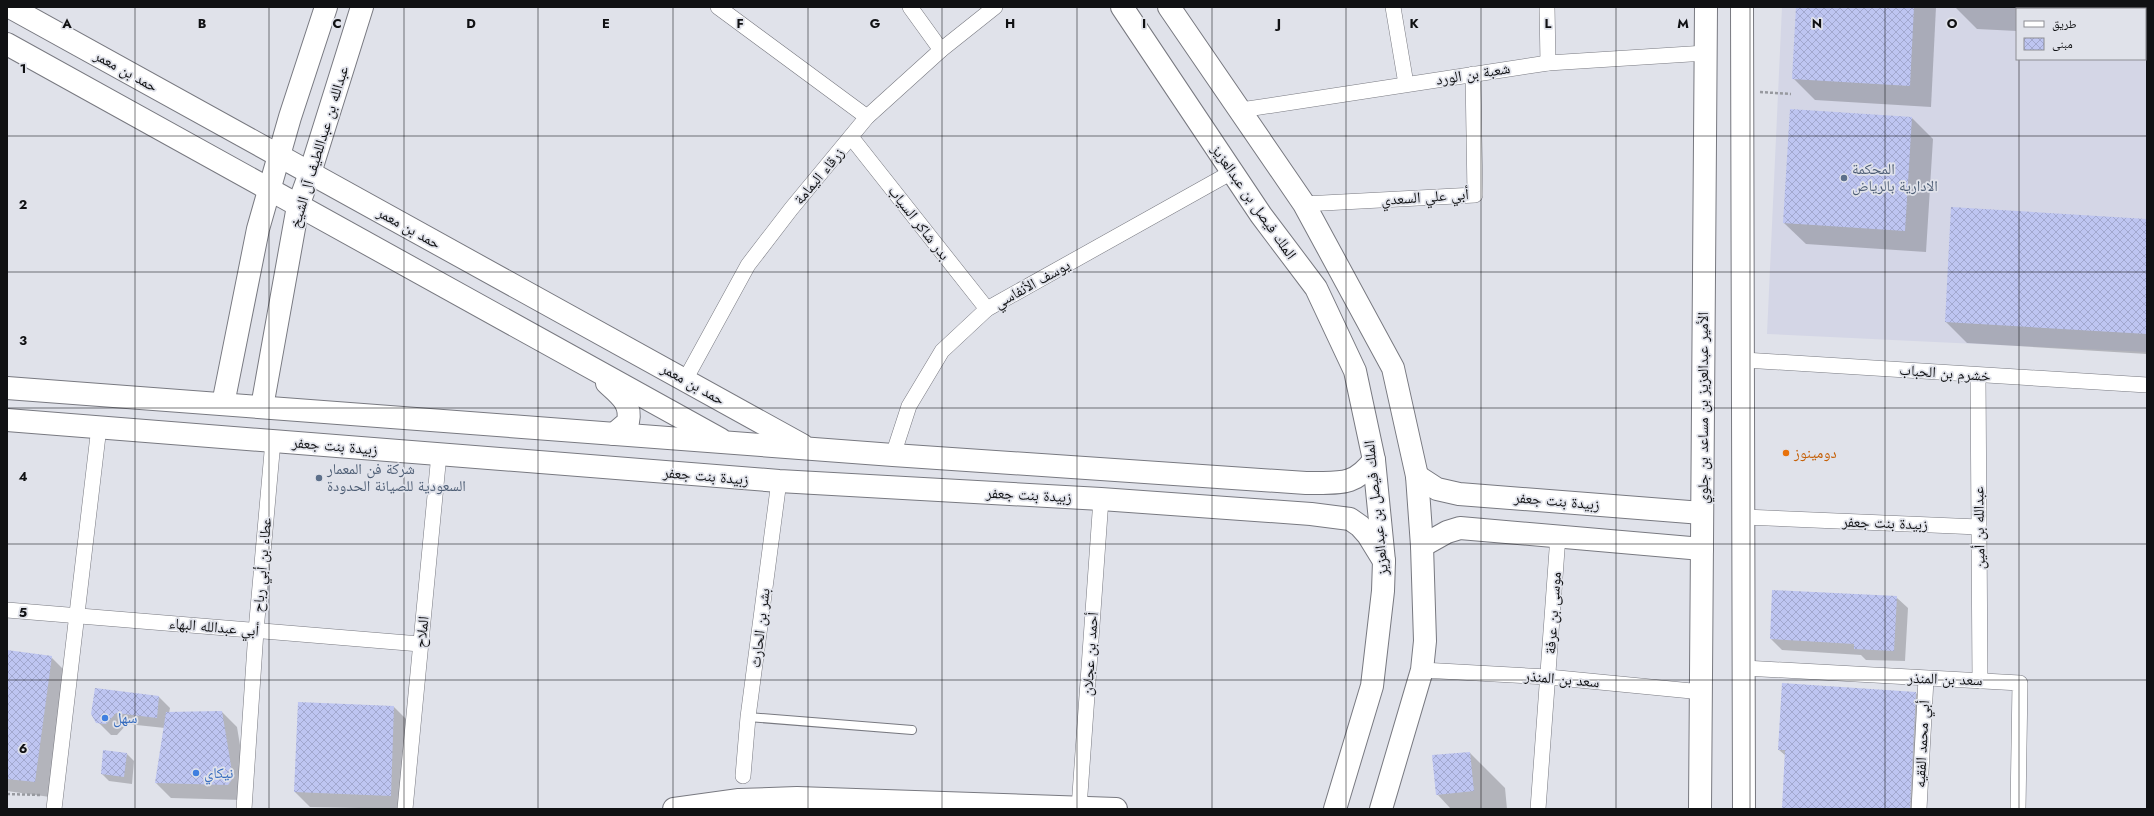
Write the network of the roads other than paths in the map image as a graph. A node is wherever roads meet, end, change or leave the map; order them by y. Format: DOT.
graph roads {
  1 [pos="10,7"];
  2 [pos="326,7"];
  3 [pos="362,7"];
  4 [pos="718,7"];
  5 [pos="910,7"];
  6 [pos="995,7"];
  7 [pos="1122,7"];
  8 [pos="1169,7"];
  9 [pos="1393,7"];
  10 [pos="1547,7"];
  11 [pos="1706,7"];
  12 [pos="1742,7"];
  13 [pos="7,44"];
  14 [pos="942,50"];
  15 [pos="1706,53"];
  16 [pos="1548,63"];
  17 [pos="1474,74"];
  18 [pos="1406,84"];
  19 [pos="1241,110"];
  20 [pos="867,117"];
  21 [pos="851,137"];
  22 [pos="280,156"];
  23 [pos="1232,172"];
  24 [pos="310,173"];
  25 [pos="270,190"];
  26 [pos="1304,204"];
  27 [pos="298,206"];
  28 [pos="987,309"];
  29 [pos="1744,360"];
  30 [pos="590,367"];
  31 [pos="1978,376"];
  32 [pos="685,380"];
  33 [pos="2147,385"];
  34 [pos="7,388"];
  35 [pos="223,404"];
  36 [pos="262,407"];
  37 [pos="7,420"];
  38 [pos="100,427"];
  39 [pos="524,427"];
  40 [pos="608,433"];
  41 [pos="273,441"];
  42 [pos="726,442"];
  43 [pos="809,448"];
  44 [pos="439,454"];
  45 [pos="893,455"];
  46 [pos="1374,460"];
  47 [pos="523,461"];
  48 [pos="605,467"];
  49 [pos="1417,476"];
  50 [pos="779,481"];
  51 [pos="1306,482"];
  52 [pos="1482,495"];
  53 [pos="1101,499"];
  54 [pos="1702,513"];
  55 [pos="1311,514"];
  56 [pos="1744,517"];
  57 [pos="1979,527"];
  58 [pos="1482,530"];
  59 [pos="1558,536"];
  60 [pos="1422,546"];
  61 [pos="1702,549"];
  62 [pos="1384,561"];
  63 [pos="7,610"];
  64 [pos="78,616"];
  65 [pos="256,631"];
  66 [pos="420,644"];
  67 [pos="1744,668"];
  68 [pos="1422,670"];
  69 [pos="1548,677"];
  70 [pos="1926,679"];
  71 [pos="1980,681"];
  72 [pos="1702,692"];
  73 [pos="748,716"];
  74 [pos="912,730"];
  75 [pos="743,776"];
  76 [pos="55,802"];
  77 [pos="1079,808"];
  78 [pos="244,809"];
  79 [pos="405,809"];
  80 [pos="674,809"];
  81 [pos="1116,809"];
  82 [pos="1336,809"];
  83 [pos="1381,809"];
  84 [pos="1538,809"];
  85 [pos="1700,809"];
  86 [pos="1744,809"];
  87 [pos="1919,809"];
  88 [pos="2018,809"];
  1 -- 22 [label="street, حمد بن معمر"];
  2 -- 22 [label="street"];
  3 -- 24 [label="street, عبدالله بن عبداللطيف آل الشيخ"];
  4 -- 20 [label="street"];
  5 -- 14 [label="street"];
  6 -- 14 [label="street, زرقاء اليمامة"];
  7 -- 23 [label="street, الملك فيصل بن عبدالعزيز"];
  8 -- 19 [label="street"];
  9 -- 18 [label="street"];
  10 -- 16 [label="street"];
  11 -- 15 [label="street, الأمير عبدالعزيز بن مساعد بن جلوي"];
  12 -- 29 [label="street"];
  13 -- 25 [label="street"];
  14 -- 20 [label="street, زرقاء اليمامة"];
  15 -- 16 [label="street, شعبة بن الورد"];
  15 -- 54 [label="street, الأمير عبدالعزيز بن مساعد بن جلوي"];
  16 -- 17 [label="street, شعبة بن الورد"];
  17 -- 18 [label="street, شعبة بن الورد"];
  17 -- 26 [label="street, أبي علي السعدي"];
  18 -- 19 [label="street, شعبة بن الورد"];
  19 -- 26 [label="street"];
  20 -- 21 [label="street, زرقاء اليمامة"];
  21 -- 28 [label="street, بدر شاكر السياب"];
  21 -- 32 [label="street, زرقاء اليمامة"];
  22 -- 24 [label="street, حمد بن معمر"];
  22 -- 25 [label="street"];
  23 -- 28 [label="street, يوسف الأنفاسي"];
  23 -- 46 [label="street, الملك فيصل بن عبدالعزيز"];
  24 -- 27 [label="street, عبدالله بن عبداللطيف آل الشيخ"];
  24 -- 32 [label="street, حمد بن معمر"];
  25 -- 27 [label="street"];
  25 -- 35 [label="street"];
  26 -- 49 [label="street"];
  27 -- 30 [label="street"];
  27 -- 36 [label="street, عبدالله بن عبداللطيف آل الشيخ"];
  28 -- 45 [label="street, يوسف الأنفاسي"];
  29 -- 31 [label="street, خشرم بن الحباب"];
  29 -- 56 [label="street"];
  30 -- 40 [label="street"];
  30 -- 42 [label="street"];
  31 -- 33 [label="street, خشرم بن الحباب"];
  31 -- 57 [label="street, عبدالله بن أمين"];
  32 -- 43 [label="street, حمد بن معمر"];
  34 -- 35 [label="street, زبيدة بنت جعفر"];
  35 -- 36 [label="street, زبيدة بنت جعفر"];
  36 -- 39 [label="street, زبيدة بنت جعفر"];
  37 -- 38 [label="street, زبيدة بنت جعفر"];
  38 -- 41 [label="street, زبيدة بنت جعفر"];
  38 -- 64 [label="street"];
  39 -- 40 [label="street, زبيدة بنت جعفر"];
  39 -- 47 [label="street"];
  40 -- 42 [label="street, زبيدة بنت جعفر"];
  40 -- 48 [label="street"];
  41 -- 44 [label="street, زبيدة بنت جعفر"];
  41 -- 65 [label="street, عطاء بن أبي رباح"];
  42 -- 43 [label="street, زبيدة بنت جعفر"];
  43 -- 45 [label="street, زبيدة بنت جعفر"];
  44 -- 47 [label="street, زبيدة بنت جعفر"];
  44 -- 66 [label="street, الملاح"];
  45 -- 51 [label="street, زبيدة بنت جعفر"];
  46 -- 51 [label="street, زبيدة بنت جعفر"];
  46 -- 62 [label="street, الملك فيصل بن عبدالعزيز"];
  47 -- 48 [label="street, زبيدة بنت جعفر"];
  48 -- 50 [label="street, زبيدة بنت جعفر"];
  49 -- 52 [label="street, زبيدة بنت جعفر"];
  49 -- 60 [label="street"];
  50 -- 53 [label="street, زبيدة بنت جعفر"];
  50 -- 73 [label="street, بشر بن الحارث"];
  51 -- 55 [label="street"];
  52 -- 54 [label="street, زبيدة بنت جعفر"];
  52 -- 58 [label="street"];
  53 -- 55 [label="street, زبيدة بنت جعفر"];
  53 -- 77 [label="street, أحمد بن عجلان"];
  54 -- 61 [label="street, الأمير عبدالعزيز بن مساعد بن جلوي"];
  55 -- 62 [label="street, زبيدة بنت جعفر"];
  56 -- 57 [label="street, زبيدة بنت جعفر"];
  56 -- 67 [label="street"];
  57 -- 71 [label="street, عبدالله بن أمين"];
  58 -- 59 [label="street"];
  58 -- 60 [label="street"];
  59 -- 61 [label="street"];
  59 -- 69 [label="street, موسى بن عرفة"];
  60 -- 68 [label="street"];
  61 -- 72 [label="street, الأمير عبدالعزيز بن مساعد بن جلوي"];
  62 -- 82 [label="street, الملك فيصل بن عبدالعزيز"];
  63 -- 64 [label="street, أبي عبدالله البهاء"];
  64 -- 65 [label="street, أبي عبدالله البهاء"];
  64 -- 76 [label="street"];
  65 -- 66 [label="street, أبي عبدالله البهاء"];
  65 -- 78 [label="street, عطاء بن أبي رباح"];
  66 -- 79 [label="street, الملاح"];
  67 -- 70 [label="street, سعد بن المنذر"];
  67 -- 86 [label="street"];
  68 -- 69 [label="street, سعد بن المنذر"];
  68 -- 83 [label="street"];
  69 -- 72 [label="street, سعد بن المنذر"];
  69 -- 84 [label="street, موسى بن عرفة"];
  70 -- 71 [label="street, سعد بن المنذر"];
  70 -- 87 [label="street, أبي محمد الفقيه"];
  71 -- 88 [label="street, سعد بن المنذر"];
  72 -- 85 [label="street, الأمير عبدالعزيز بن مساعد بن جلوي"];
  73 -- 74 [label="lane"];
  73 -- 75 [label="street, بشر بن الحارث"];
  77 -- 80 [label="street"];
  77 -- 81 [label="street"];
}
